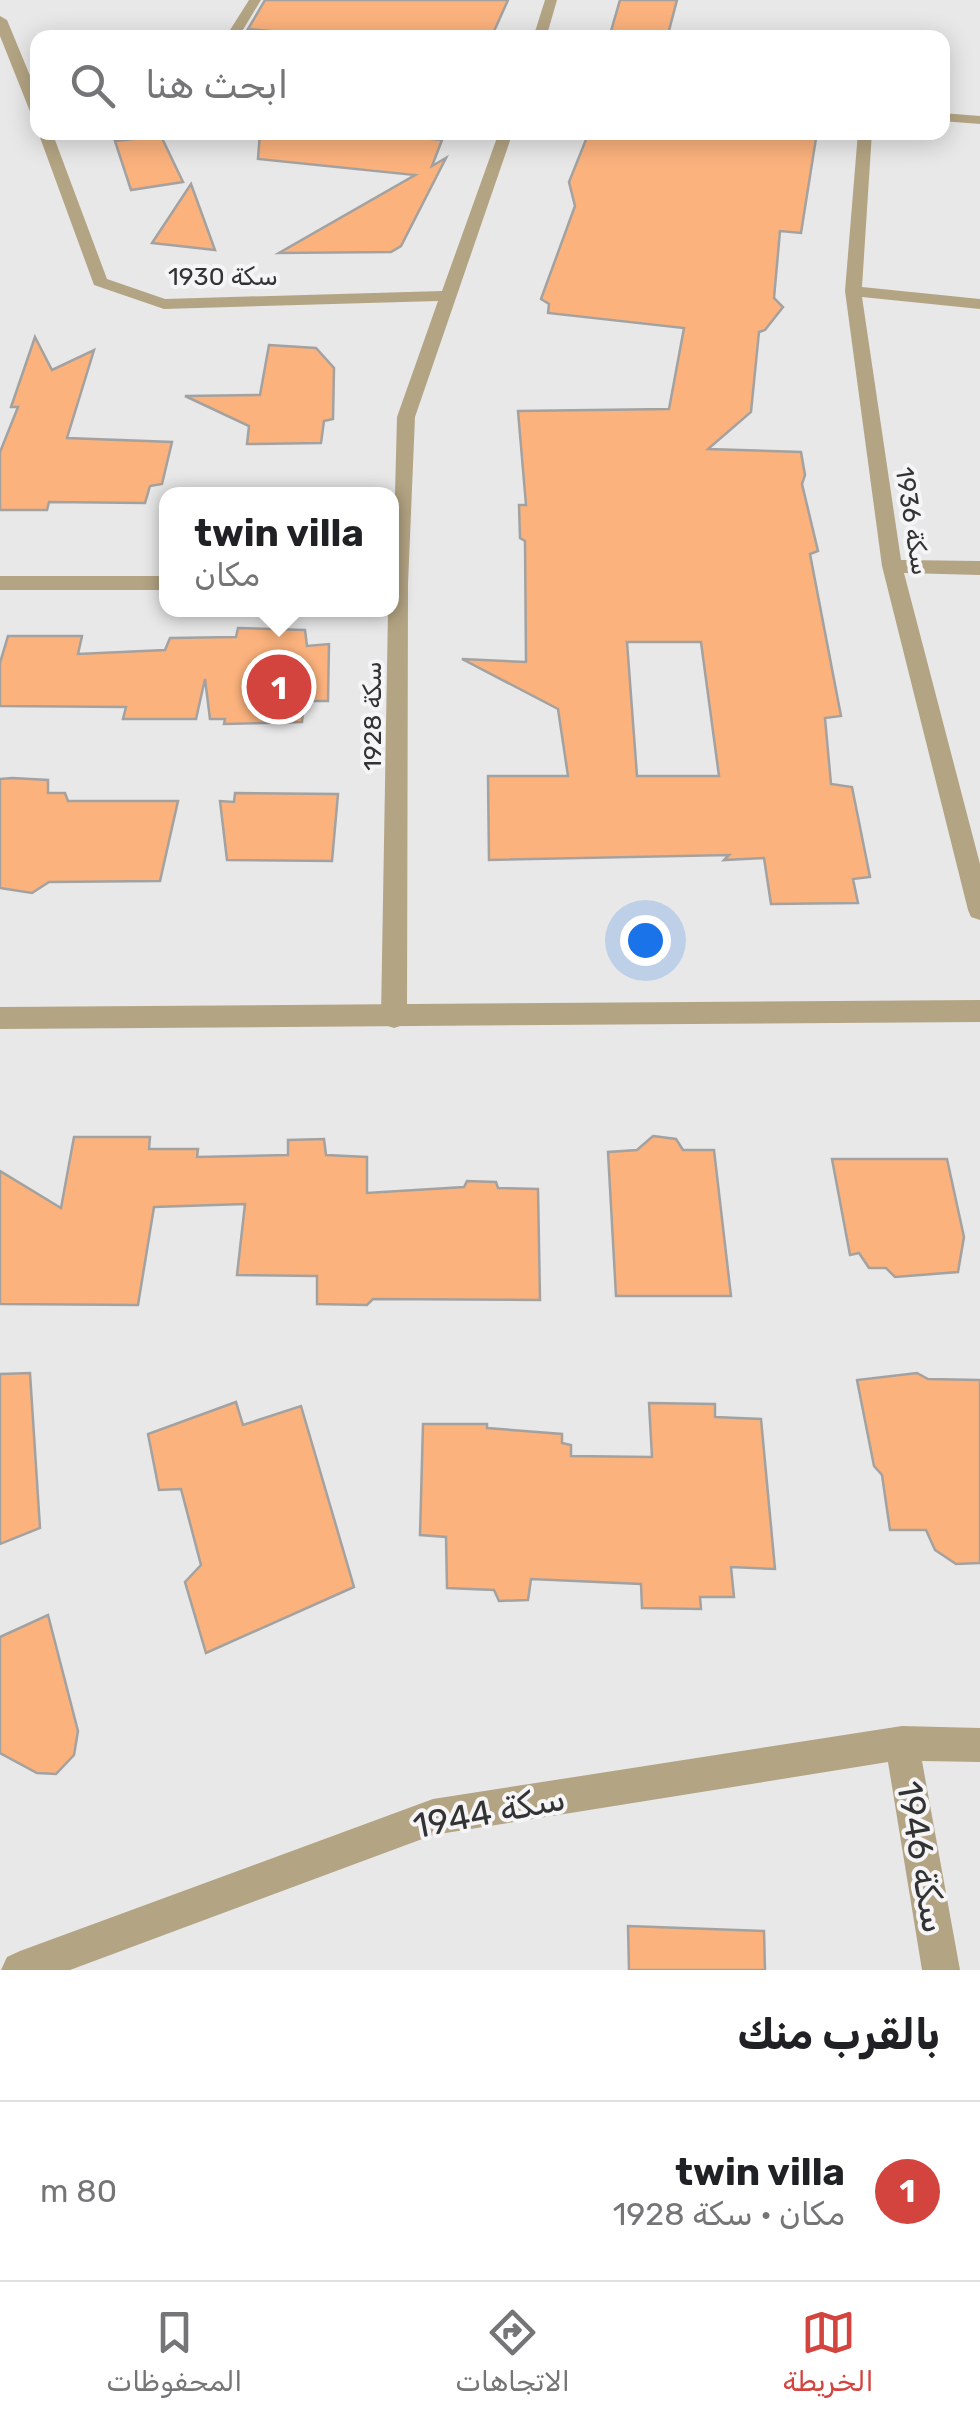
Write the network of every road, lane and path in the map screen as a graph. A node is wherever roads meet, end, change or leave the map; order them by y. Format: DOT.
graph roads {
  1 [pos="255,0"];
  2 [pos="551,0"];
  3 [pos="0,20"];
  4 [pos="236,30"];
  5 [pos="542,30"];
  6 [pos="30,94"];
  7 [pos="950,117"];
  8 [pos="980,120"];
  9 [pos="47,140"];
  10 [pos="503,140"];
  11 [pos="864,140"];
  12 [pos="853,291"];
  13 [pos="448,296"];
  14 [pos="980,304"];
  15 [pos="399,523"];
  16 [pos="892,566"];
  17 [pos="980,568"];
  18 [pos="0,584"];
  19 [pos="159,584"];
  20 [pos="395,617"];
  21 [pos="980,910"];
  22 [pos="980,1011"];
  23 [pos="394,1017"];
  24 [pos="0,1018"];
  25 [pos="902,1743"];
  26 [pos="980,1744"];
  27 [pos="20,1970"];
  28 [pos="941,1970"];
  1 -- 4 [label="street"];
  2 -- 5 [label="street"];
  3 -- 6 [label="street"];
  7 -- 8 [label="street"];
  9 -- 13 [label="street, سكة 1930"];
  10 -- 13 [label="street, سكة 1928"];
  11 -- 12 [label="street, سكة 1936"];
  12 -- 14 [label="street"];
  12 -- 16 [label="street, سكة 1936"];
  13 -- 15 [label="street, سكة 1928"];
  16 -- 17 [label="street"];
  16 -- 21 [label="street, سكة 1936"];
  18 -- 19 [label="street"];
  20 -- 23 [label="street, سكة 1928"];
  22 -- 23 [label="street"];
  23 -- 24 [label="street"];
  25 -- 26 [label="street, سكة 1944"];
  25 -- 27 [label="street, سكة 1944"];
  25 -- 28 [label="street, سكة 1946"];
}
